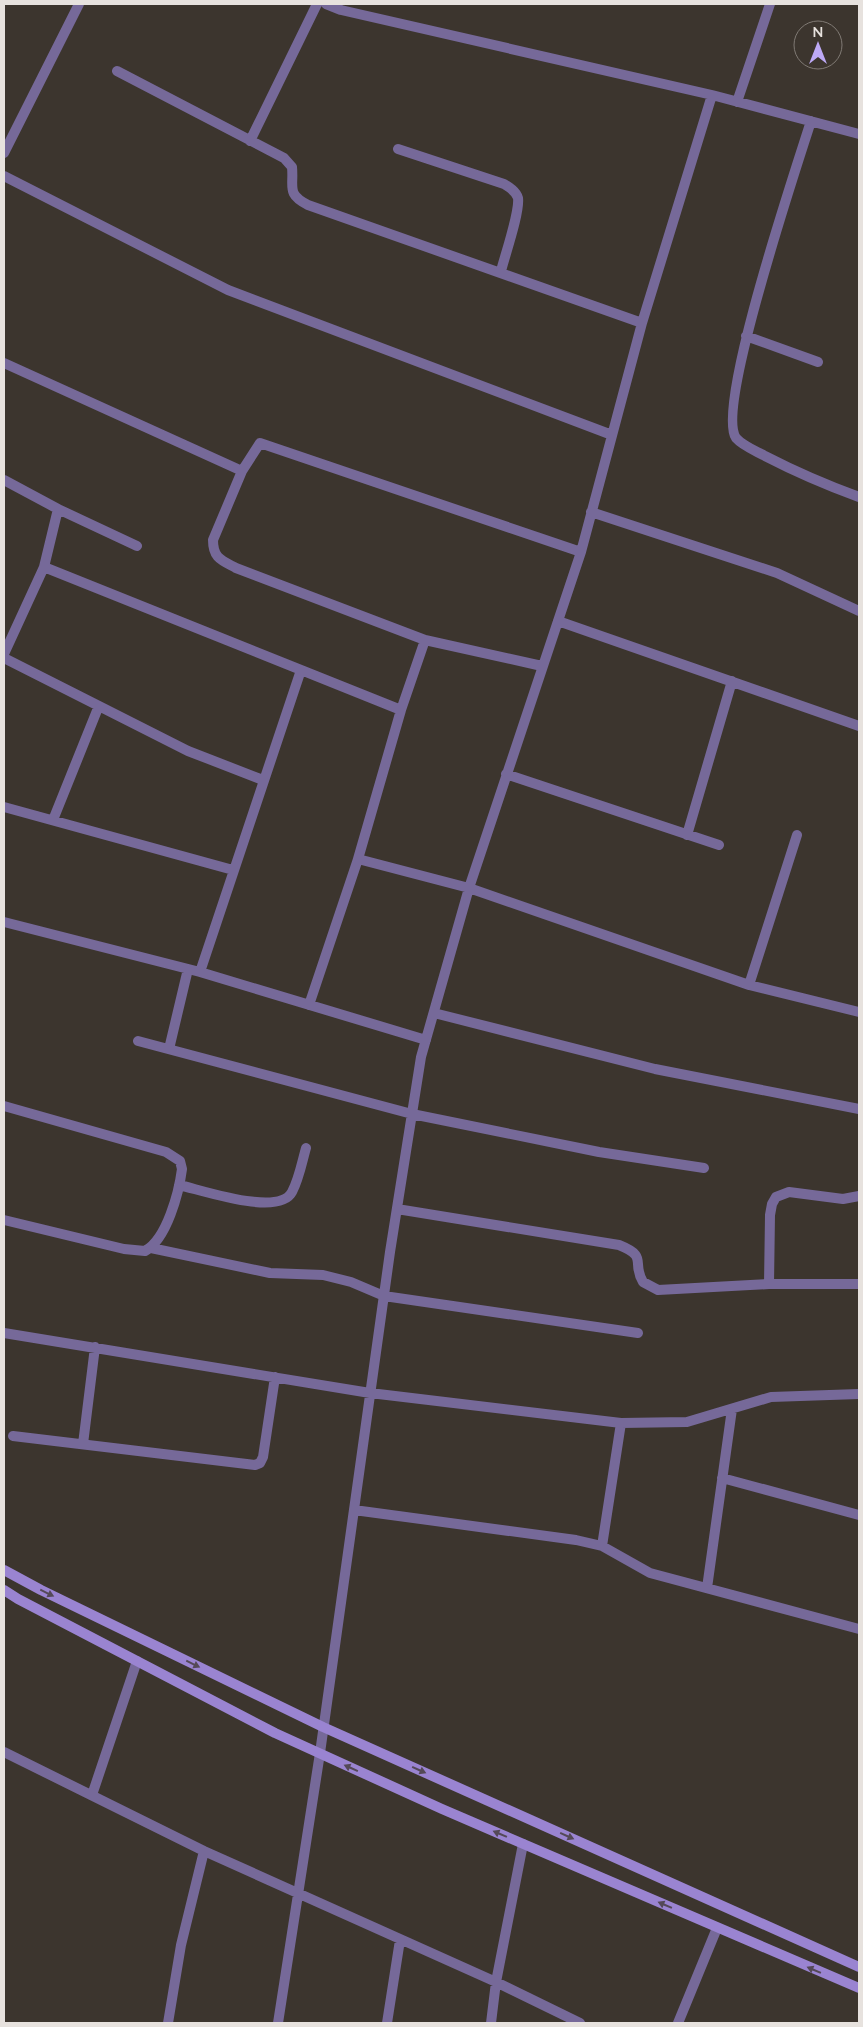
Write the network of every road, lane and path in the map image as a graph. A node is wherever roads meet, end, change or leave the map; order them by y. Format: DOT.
graph roads {
  1 [pos="79,4"];
  2 [pos="317,4"];
  3 [pos="770,4"];
  4 [pos="332,5"];
  5 [pos="116,71"];
  6 [pos="712,96"];
  7 [pos="737,102"];
  8 [pos="811,121"];
  9 [pos="859,134"];
  10 [pos="250,141"];
  11 [pos="398,150"];
  12 [pos="4,154"];
  13 [pos="4,176"];
  14 [pos="501,271"];
  15 [pos="642,322"];
  16 [pos="746,336"];
  17 [pos="818,362"];
  18 [pos="4,363"];
  19 [pos="612,435"];
  20 [pos="242,471"];
  21 [pos="4,480"];
  22 [pos="859,497"];
  23 [pos="58,509"];
  24 [pos="592,512"];
  25 [pos="137,546"];
  26 [pos="581,552"];
  27 [pos="44,567"];
  28 [pos="859,612"];
  29 [pos="558,620"];
  30 [pos="426,640"];
  31 [pos="4,654"];
  32 [pos="4,658"];
  33 [pos="542,666"];
  34 [pos="301,670"];
  35 [pos="732,682"];
  36 [pos="98,708"];
  37 [pos="400,710"];
  38 [pos="859,726"];
  39 [pos="506,774"];
  40 [pos="263,780"];
  41 [pos="4,806"];
  42 [pos="52,820"];
  43 [pos="687,835"];
  44 [pos="797,835"];
  45 [pos="719,846"];
  46 [pos="358,858"];
  47 [pos="233,870"];
  48 [pos="469,888"];
  49 [pos="4,922"];
  50 [pos="188,969"];
  51 [pos="200,972"];
  52 [pos="749,985"];
  53 [pos="309,1005"];
  54 [pos="859,1011"];
  55 [pos="434,1013"];
  56 [pos="426,1040"];
  57 [pos="138,1041"];
  58 [pos="168,1049"];
  59 [pos="4,1106"];
  60 [pos="859,1109"];
  61 [pos="412,1114"];
  62 [pos="306,1148"];
  63 [pos="704,1168"];
  64 [pos="179,1185"];
  65 [pos="859,1196"];
  66 [pos="397,1209"];
  67 [pos="4,1220"];
  68 [pos="151,1248"];
  69 [pos="769,1284"];
  70 [pos="859,1284"];
  71 [pos="384,1296"];
  72 [pos="4,1332"];
  73 [pos="638,1333"];
  74 [pos="95,1347"];
  75 [pos="275,1377"];
  76 [pos="370,1393"];
  77 [pos="859,1394"];
  78 [pos="732,1409"];
  79 [pos="621,1423"];
  80 [pos="14,1436"];
  81 [pos="83,1444"];
  82 [pos="722,1478"];
  83 [pos="354,1510"];
  84 [pos="859,1515"];
  85 [pos="602,1546"];
  86 [pos="4,1570"];
  87 [pos="707,1588"];
  88 [pos="4,1590"];
  89 [pos="859,1629"];
  90 [pos="137,1661"];
  91 [pos="323,1727"];
  92 [pos="4,1752"];
  93 [pos="320,1754"];
  94 [pos="92,1795"];
  95 [pos="523,1844"];
  96 [pos="204,1851"];
  97 [pos="298,1892"];
  98 [pos="717,1928"];
  99 [pos="400,1940"];
  100 [pos="859,1967"];
  101 [pos="496,1982"];
  102 [pos="859,1988"];
  103 [pos="168,2023"];
  104 [pos="278,2023"];
  105 [pos="387,2023"];
  106 [pos="491,2023"];
  107 [pos="580,2023"];
  108 [pos="678,2023"];
  1 -- 12 [label="street"];
  2 -- 10 [label="street"];
  3 -- 7 [label="street"];
  4 -- 6 [label="street"];
  5 -- 10 [label="street"];
  6 -- 7 [label="street"];
  6 -- 15 [label="street"];
  7 -- 8 [label="street"];
  8 -- 9 [label="street"];
  8 -- 16 [label="street"];
  10 -- 14 [label="street"];
  11 -- 14 [label="street"];
  13 -- 19 [label="street"];
  14 -- 15 [label="street"];
  15 -- 19 [label="street"];
  16 -- 17 [label="street"];
  16 -- 22 [label="street"];
  18 -- 20 [label="street"];
  19 -- 24 [label="street"];
  20 -- 26 [label="street"];
  20 -- 30 [label="street"];
  21 -- 23 [label="street"];
  23 -- 25 [label="street"];
  23 -- 27 [label="street"];
  24 -- 26 [label="street"];
  24 -- 28 [label="street"];
  26 -- 29 [label="street"];
  27 -- 31 [label="street"];
  27 -- 34 [label="street"];
  29 -- 33 [label="street"];
  29 -- 35 [label="street"];
  30 -- 33 [label="street"];
  30 -- 37 [label="street"];
  32 -- 36 [label="street"];
  33 -- 39 [label="street"];
  34 -- 37 [label="street"];
  34 -- 40 [label="street"];
  35 -- 38 [label="street"];
  35 -- 43 [label="street"];
  36 -- 40 [label="street"];
  36 -- 42 [label="street"];
  37 -- 46 [label="street"];
  39 -- 43 [label="street"];
  39 -- 48 [label="street"];
  40 -- 47 [label="street"];
  41 -- 42 [label="street"];
  42 -- 47 [label="street"];
  43 -- 45 [label="street"];
  44 -- 52 [label="street"];
  46 -- 48 [label="street"];
  46 -- 53 [label="street"];
  47 -- 51 [label="street"];
  48 -- 52 [label="street"];
  48 -- 55 [label="street"];
  49 -- 50 [label="street"];
  50 -- 51 [label="street"];
  50 -- 58 [label="street"];
  51 -- 53 [label="street"];
  52 -- 54 [label="street"];
  53 -- 56 [label="street"];
  55 -- 56 [label="street"];
  55 -- 60 [label="street"];
  56 -- 61 [label="street"];
  57 -- 58 [label="street"];
  58 -- 61 [label="street"];
  59 -- 64 [label="street"];
  61 -- 63 [label="street"];
  61 -- 66 [label="street"];
  62 -- 64 [label="street"];
  64 -- 68 [label="street"];
  65 -- 69 [label="street"];
  66 -- 69 [label="street"];
  66 -- 71 [label="street"];
  67 -- 68 [label="street"];
  68 -- 71 [label="street"];
  69 -- 70 [label="street"];
  71 -- 73 [label="street"];
  71 -- 76 [label="street"];
  72 -- 74 [label="street"];
  74 -- 75 [label="street"];
  74 -- 81 [label="street"];
  75 -- 76 [label="street"];
  75 -- 81 [label="street"];
  76 -- 79 [label="street"];
  76 -- 83 [label="street"];
  77 -- 78 [label="street"];
  78 -- 79 [label="street"];
  78 -- 82 [label="street"];
  79 -- 85 [label="street"];
  80 -- 81 [label="street"];
  82 -- 84 [label="street"];
  82 -- 87 [label="street"];
  83 -- 85 [label="street"];
  83 -- 91 [label="street"];
  85 -- 87 [label="street"];
  86 -- 91 [label="main road, one-way"];
  87 -- 89 [label="street"];
  88 -- 90 [label="main road"];
  90 -- 93 [label="main road"];
  90 -- 94 [label="street"];
  91 -- 93 [label="street"];
  91 -- 100 [label="main road, one-way"];
  92 -- 94 [label="street"];
  95 -- 93 [label="main road, one-way"];
  93 -- 97 [label="street"];
  94 -- 96 [label="street"];
  98 -- 95 [label="main road, one-way"];
  95 -- 101 [label="street"];
  96 -- 97 [label="street"];
  96 -- 103 [label="street"];
  97 -- 99 [label="street"];
  97 -- 104 [label="street"];
  102 -- 98 [label="main road, one-way"];
  98 -- 108 [label="street"];
  99 -- 101 [label="street"];
  99 -- 105 [label="street"];
  101 -- 106 [label="street"];
  101 -- 107 [label="street"];
}
